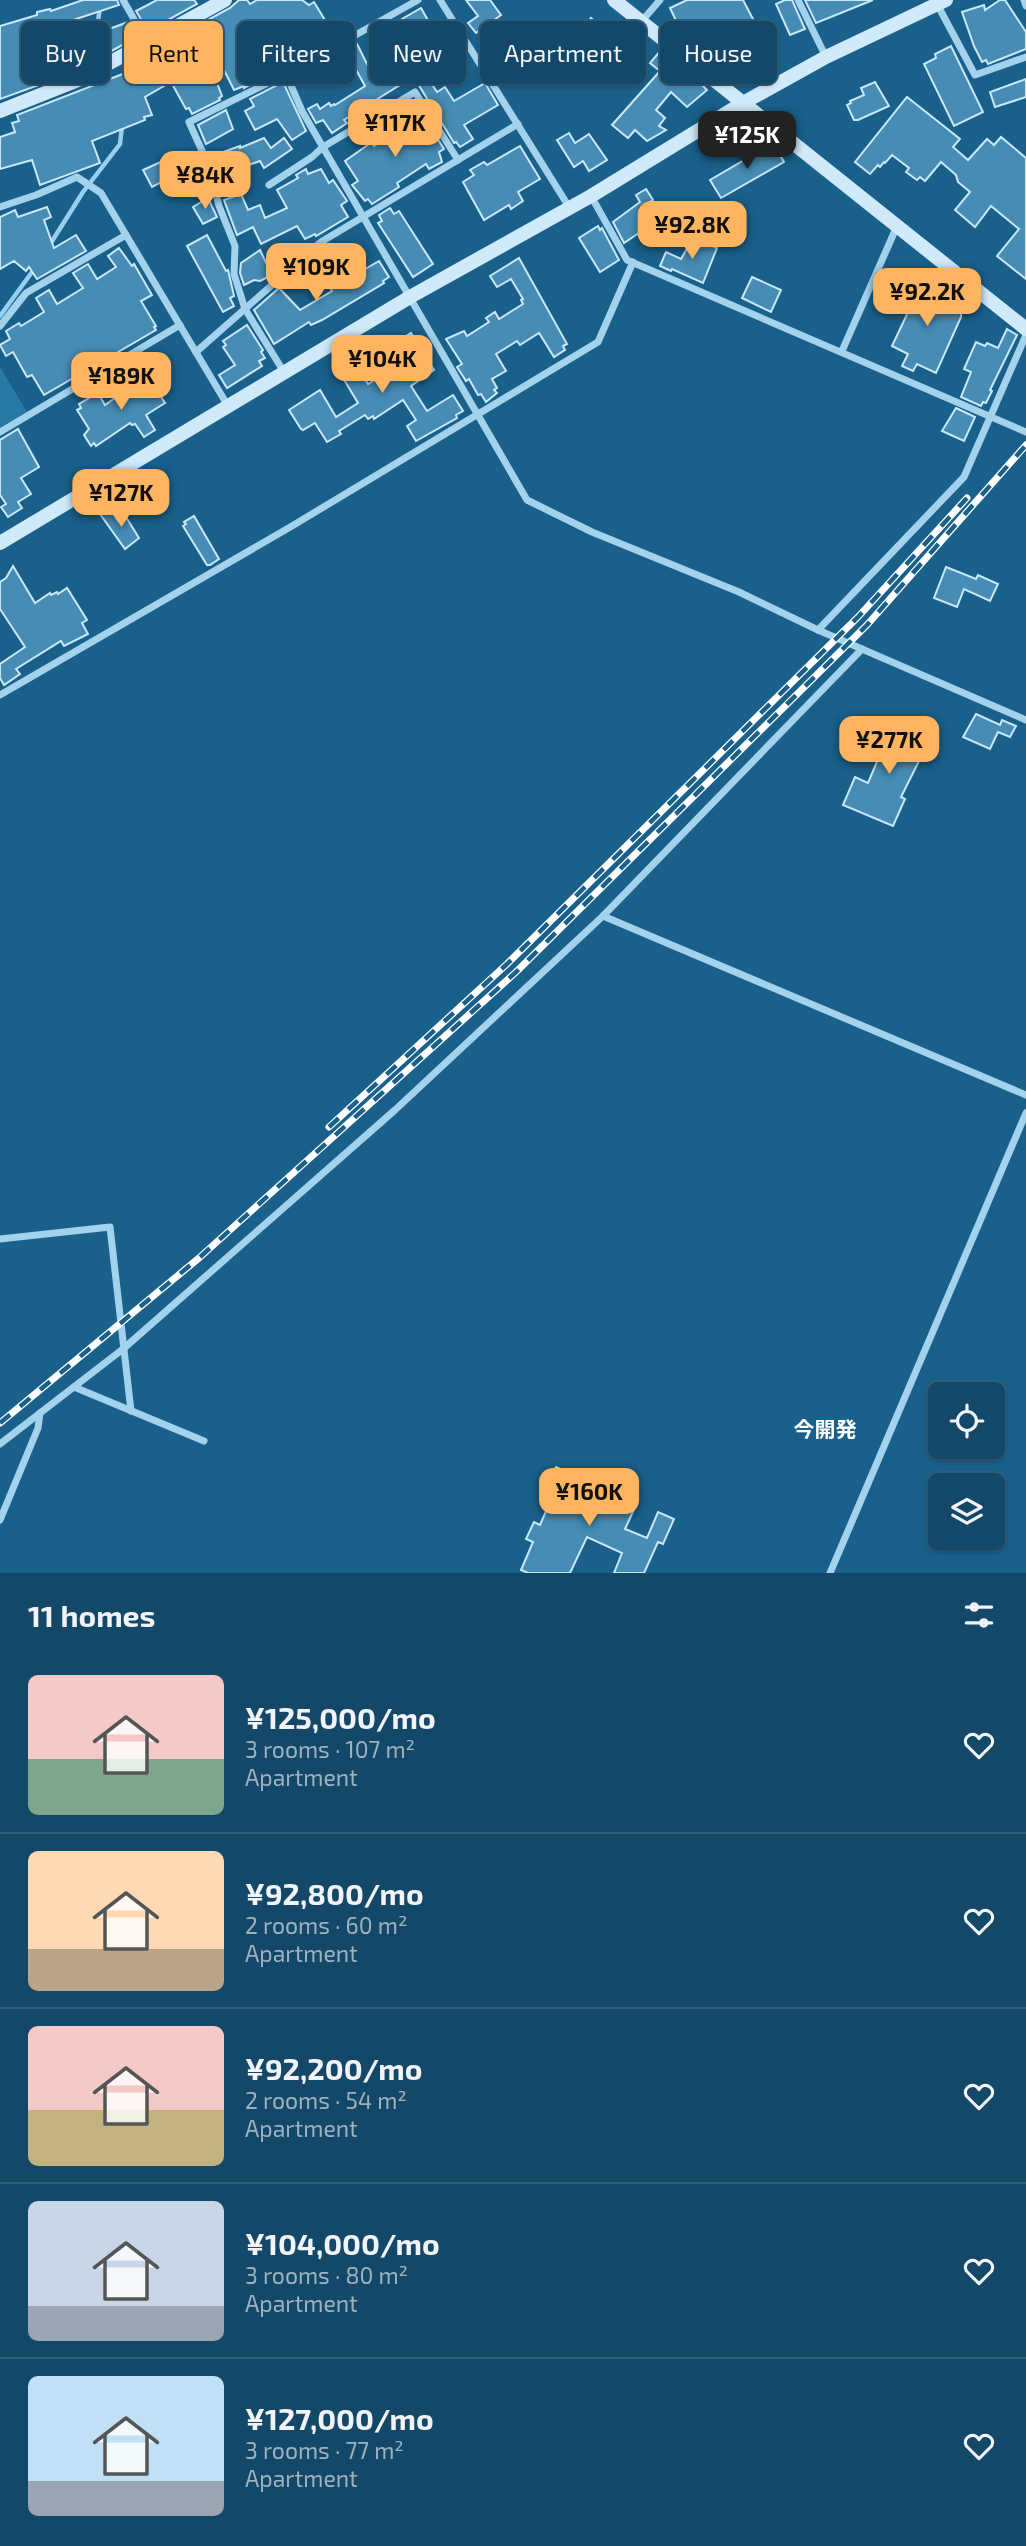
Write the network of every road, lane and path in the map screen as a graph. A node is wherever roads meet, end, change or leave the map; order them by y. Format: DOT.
graph roads {
  1 [pos="123,0"];
  2 [pos="225,0"];
  3 [pos="418,0"];
  4 [pos="440,0"];
  5 [pos="614,0"];
  6 [pos="660,0"];
  7 [pos="798,0"];
  8 [pos="1024,0"];
  9 [pos="941,2"];
  10 [pos="1026,6"];
  11 [pos="135,21"];
  12 [pos="187,21"];
  13 [pos="640,21"];
  14 [pos="642,21"];
  15 [pos="646,26"];
  16 [pos="355,35"];
  17 [pos="124,55"];
  18 [pos="826,57"];
  19 [pos="1026,57"];
  20 [pos="266,84"];
  21 [pos="290,84"];
  22 [pos="743,103"];
  23 [pos="0,111"];
  24 [pos="518,124"];
  25 [pos="323,147"];
  26 [pos="458,160"];
  27 [pos="269,185"];
  28 [pos="591,196"];
  29 [pos="0,207"];
  30 [pos="570,208"];
  31 [pos="364,215"];
  32 [pos="897,226"];
  33 [pos="125,235"];
  34 [pos="633,262"];
  35 [pos="410,297"];
  36 [pos="244,309"];
  37 [pos="0,326"];
  38 [pos="180,326"];
  39 [pos="1026,328"];
  40 [pos="1026,335"];
  41 [pos="842,351"];
  42 [pos="196,352"];
  43 [pos="284,373"];
  44 [pos="228,407"];
  45 [pos="478,415"];
  46 [pos="990,416"];
  47 [pos="0,432"];
  48 [pos="1026,432"];
  49 [pos="0,543"];
  50 [pos="818,630"];
  51 [pos="862,649"];
  52 [pos="0,695"];
  53 [pos="1026,720"];
  54 [pos="603,916"];
  55 [pos="1026,1095"];
  56 [pos="1026,1113"];
  57 [pos="0,1239"];
  58 [pos="123,1349"];
  59 [pos="74,1387"];
  60 [pos="131,1411"];
  61 [pos="40,1413"];
  62 [pos="204,1441"];
  63 [pos="0,1444"];
  64 [pos="0,1520"];
  65 [pos="830,1573"];
  1 -- 11 [label="street"];
  2 -- 12 [label="street"];
  3 -- 16 [label="street"];
  4 -- 24 [label="street"];
  5 -- 13 [label="street"];
  6 -- 14 [label="street"];
  7 -- 18 [label="street"];
  8 -- 10 [label="street"];
  9 -- 18 [label="street"];
  9 -- 19 [label="street"];
  15 -- 22 [label="street"];
  17 -- 23 [label="street"];
  18 -- 22 [label="street"];
  20 -- 36 [label="street"];
  21 -- 25 [label="street"];
  22 -- 28 [label="street"];
  22 -- 32 [label="street"];
  24 -- 26 [label="street"];
  24 -- 30 [label="street"];
  25 -- 26 [label="street"];
  25 -- 27 [label="street"];
  25 -- 31 [label="street"];
  26 -- 31 [label="street"];
  28 -- 30 [label="street"];
  28 -- 34 [label="street"];
  29 -- 33 [label="street"];
  30 -- 35 [label="street"];
  31 -- 35 [label="street"];
  31 -- 36 [label="street"];
  32 -- 39 [label="street"];
  32 -- 41 [label="street"];
  33 -- 37 [label="street"];
  33 -- 38 [label="street"];
  34 -- 41 [label="street"];
  34 -- 45 [label="street"];
  35 -- 43 [label="street"];
  35 -- 45 [label="street"];
  36 -- 42 [label="street"];
  36 -- 43 [label="street"];
  38 -- 42 [label="street"];
  38 -- 47 [label="street"];
  40 -- 46 [label="street"];
  41 -- 46 [label="street"];
  42 -- 44 [label="street"];
  43 -- 44 [label="street"];
  44 -- 49 [label="street"];
  45 -- 50 [label="street"];
  45 -- 52 [label="street"];
  46 -- 48 [label="street"];
  46 -- 50 [label="street"];
  50 -- 51 [label="street"];
  51 -- 53 [label="street"];
  51 -- 54 [label="street"];
  54 -- 55 [label="street"];
  54 -- 58 [label="street"];
  56 -- 65 [label="street"];
  57 -- 58 [label="street"];
  58 -- 59 [label="street"];
  58 -- 60 [label="street"];
  59 -- 60 [label="street"];
  59 -- 61 [label="street"];
  60 -- 62 [label="street"];
  61 -- 63 [label="street"];
  61 -- 64 [label="street"];
}
